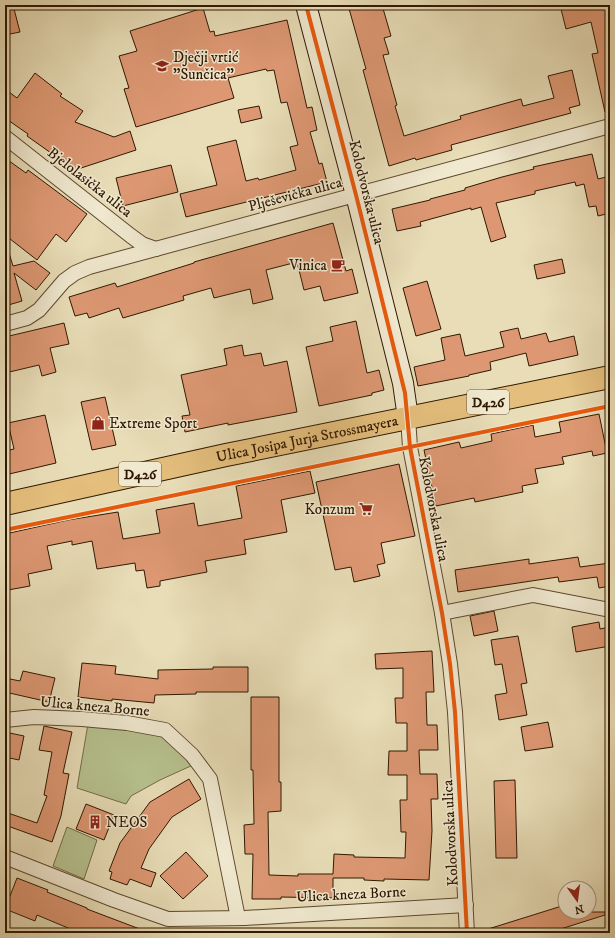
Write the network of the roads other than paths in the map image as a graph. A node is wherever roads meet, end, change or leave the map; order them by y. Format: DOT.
graph roads {
  1 [pos="306,5"];
  2 [pos="610,126"];
  3 [pos="5,137"];
  4 [pos="356,195"];
  5 [pos="156,249"];
  6 [pos="5,324"];
  7 [pos="610,377"];
  8 [pos="408,418"];
  9 [pos="5,504"];
  10 [pos="610,610"];
  11 [pos="442,613"];
  12 [pos="5,720"];
  13 [pos="5,857"];
  14 [pos="466,905"];
  15 [pos="238,918"];
  16 [pos="467,933"];
  1 -- 4 [label="street, Kolodvorska ulica"];
  2 -- 4 [label="street, Plješevička ulica"];
  3 -- 5 [label="street, Bjelolasička ulica"];
  4 -- 5 [label="street, Plješevička ulica"];
  4 -- 8 [label="street, Kolodvorska ulica"];
  5 -- 6 [label="street, Plješevička ulica"];
  7 -- 8 [label="main road, Ulica Josipa Jurja Strossmayera / D426"];
  8 -- 9 [label="main road, Ulica Josipa Jurja Strossmayera / D426"];
  8 -- 11 [label="street, Kolodvorska ulica"];
  10 -- 11 [label="street"];
  11 -- 14 [label="street, Kolodvorska ulica"];
  12 -- 15 [label="street, Ulica kneza Borne"];
  13 -- 15 [label="street, Ulica kneza Borne"];
  14 -- 15 [label="street, Ulica kneza Borne"];
  14 -- 16 [label="street, Kolodvorska ulica"];
}
